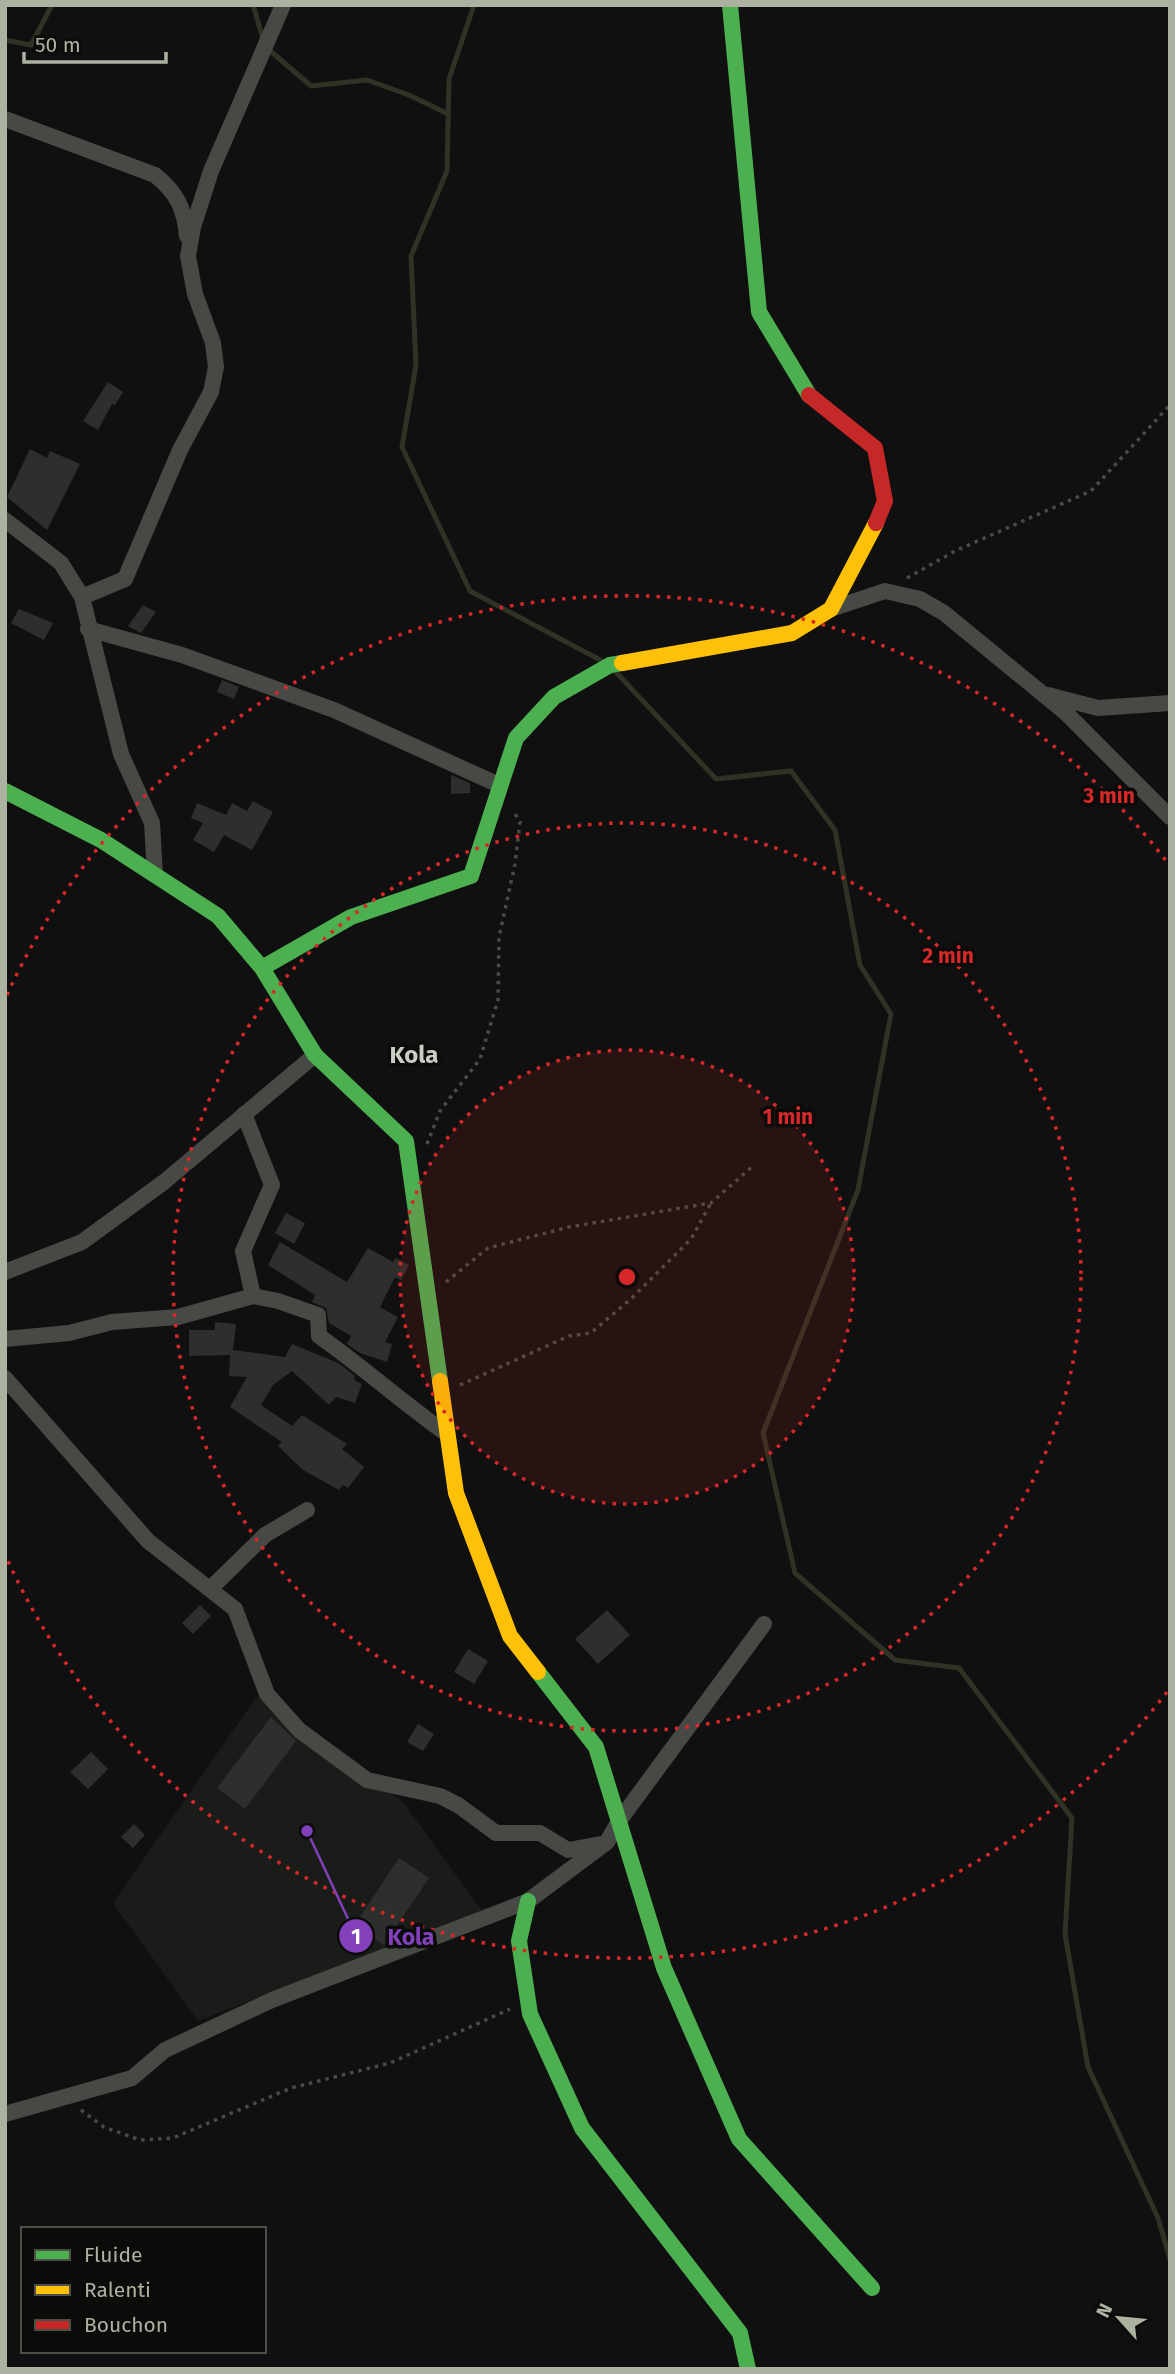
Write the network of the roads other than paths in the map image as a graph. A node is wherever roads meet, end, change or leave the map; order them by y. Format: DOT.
graph roads {
  1 [pos="283,5"];
  2 [pos="730,5"];
  3 [pos="5,119"];
  4 [pos="188,256"];
  5 [pos="5,520"];
  6 [pos="82,597"];
  7 [pos="831,610"];
  8 [pos="88,629"];
  9 [pos="1042,694"];
  10 [pos="1170,703"];
  11 [pos="499,785"];
  12 [pos="5,791"];
  13 [pos="1170,817"];
  14 [pos="155,875"];
  15 [pos="262,968"];
  16 [pos="315,1055"];
  17 [pos="244,1114"];
  18 [pos="5,1272"];
  19 [pos="253,1296"];
  20 [pos="5,1339"];
  21 [pos="5,1378"];
  22 [pos="447,1434"];
  23 [pos="307,1510"];
  24 [pos="210,1590"];
  25 [pos="764,1624"];
  26 [pos="619,1821"];
  27 [pos="607,1842"];
  28 [pos="528,1901"];
  29 [pos="5,2114"];
  30 [pos="872,2288"];
  31 [pos="748,2369"];
  1 -- 4 [label="street"];
  2 -- 7 [label="street"];
  3 -- 4 [label="street"];
  4 -- 6 [label="street"];
  5 -- 6 [label="street"];
  6 -- 8 [label="street"];
  7 -- 9 [label="street"];
  7 -- 11 [label="street"];
  8 -- 11 [label="street"];
  8 -- 14 [label="street"];
  9 -- 10 [label="street"];
  9 -- 13 [label="street"];
  11 -- 15 [label="street"];
  12 -- 14 [label="street"];
  14 -- 15 [label="street"];
  15 -- 16 [label="street"];
  16 -- 17 [label="street"];
  16 -- 22 [label="street"];
  17 -- 18 [label="street"];
  17 -- 19 [label="street"];
  19 -- 20 [label="street"];
  19 -- 22 [label="street"];
  21 -- 24 [label="street"];
  22 -- 26 [label="street"];
  23 -- 24 [label="street"];
  24 -- 27 [label="street"];
  25 -- 26 [label="street"];
  26 -- 27 [label="street"];
  26 -- 30 [label="street"];
  27 -- 28 [label="street"];
  28 -- 29 [label="street"];
  28 -- 31 [label="street"];
}
